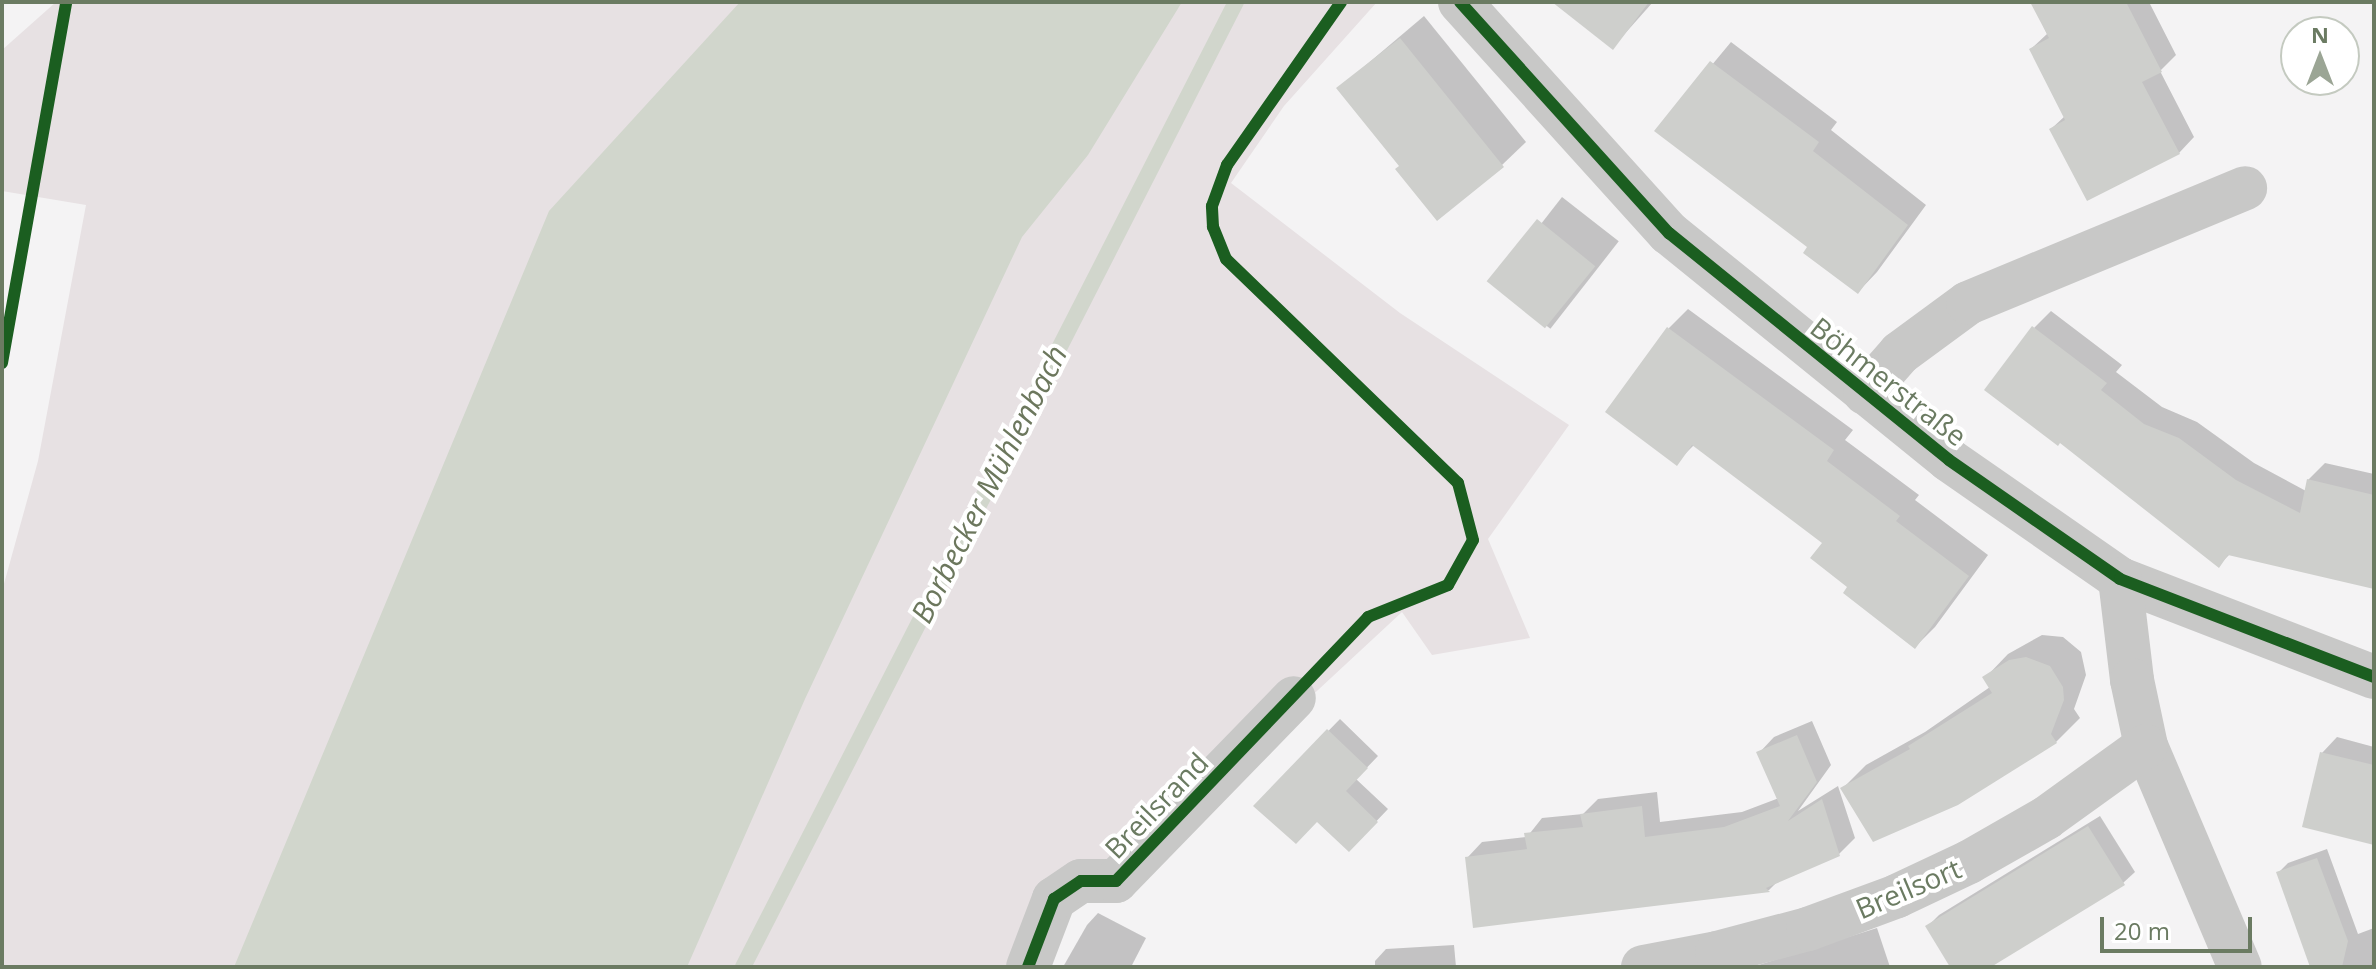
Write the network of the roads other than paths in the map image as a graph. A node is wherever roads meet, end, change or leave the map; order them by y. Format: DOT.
graph roads {
  1 [pos="1460,2"];
  2 [pos="2245,188"];
  3 [pos="1865,393"];
  4 [pos="2120,579"];
  5 [pos="2374,677"];
  6 [pos="1294,698"];
  7 [pos="2146,746"];
  8 [pos="1028,967"];
  9 [pos="1643,967"];
  10 [pos="2240,967"];
  1 -- 3 [label="street, Böhmerstraße"];
  2 -- 3 [label="street, Böhmerstraße"];
  3 -- 4 [label="street, Böhmerstraße"];
  4 -- 5 [label="street, Böhmerstraße"];
  4 -- 7 [label="street"];
  6 -- 8 [label="street, Breilsrand"];
  7 -- 9 [label="street, Breilsort"];
  7 -- 10 [label="street"];
}
